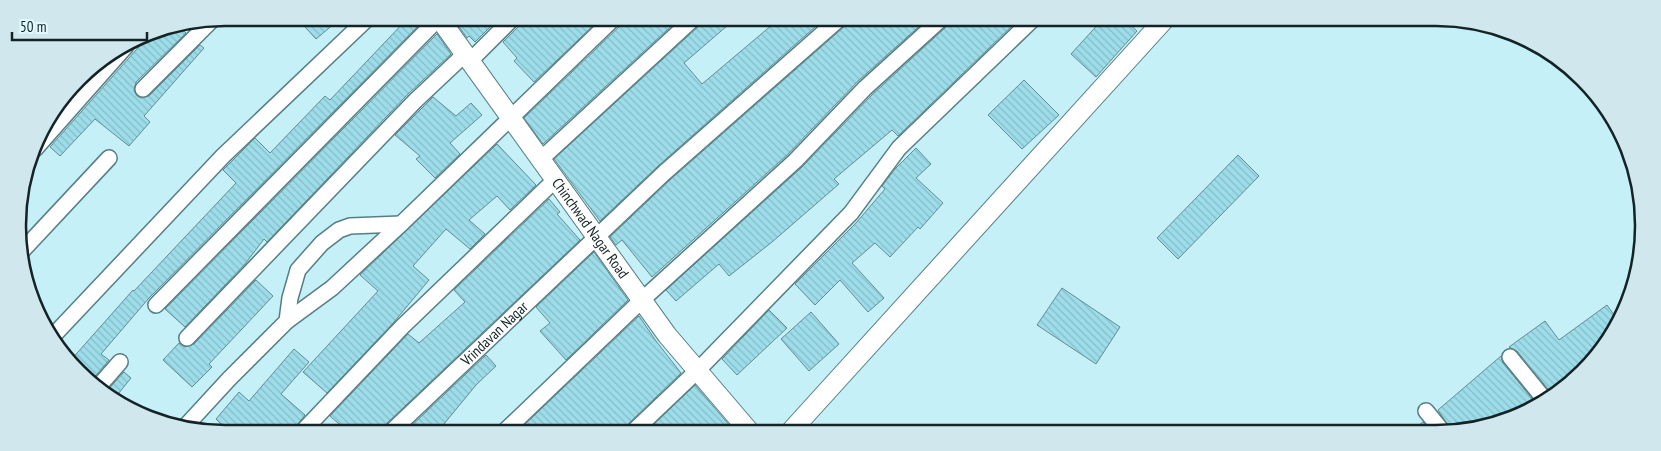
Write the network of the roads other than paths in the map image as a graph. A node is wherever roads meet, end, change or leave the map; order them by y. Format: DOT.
graph roads {
  1 [pos="360,26"];
  2 [pos="431,26"];
  3 [pos="445,26"];
  4 [pos="504,26"];
  5 [pos="606,26"];
  6 [pos="685,26"];
  7 [pos="831,26"];
  8 [pos="933,26"];
  9 [pos="1026,26"];
  10 [pos="1159,26"];
  11 [pos="204,28"];
  12 [pos="467,58"];
  13 [pos="112,62"];
  14 [pos="143,89"];
  15 [pos="512,117"];
  16 [pos="49,133"];
  17 [pos="109,158"];
  18 [pos="541,159"];
  19 [pos="556,179"];
  20 [pos="401,224"];
  21 [pos="596,236"];
  22 [pos="27,245"];
  23 [pos="643,300"];
  24 [pos="156,305"];
  25 [pos="287,321"];
  26 [pos="57,332"];
  27 [pos="188,338"];
  28 [pos="1510,357"];
  29 [pos="120,362"];
  30 [pos="698,370"];
  31 [pos="102,382"];
  32 [pos="1541,394"];
  33 [pos="1426,411"];
  34 [pos="190,421"];
  35 [pos="309,425"];
  36 [pos="398,425"];
  37 [pos="511,425"];
  38 [pos="640,425"];
  39 [pos="745,425"];
  40 [pos="796,425"];
  41 [pos="1437,425"];
  1 -- 26 [label="street"];
  2 -- 24 [label="street"];
  3 -- 12 [label="street, Chinchwad Nagar Road"];
  4 -- 12 [label="street"];
  5 -- 15 [label="street"];
  6 -- 18 [label="street"];
  7 -- 21 [label="street, Vrindavan Nagar"];
  8 -- 23 [label="street"];
  9 -- 30 [label="street"];
  10 -- 40 [label="street"];
  11 -- 14 [label="street"];
  12 -- 15 [label="street, Chinchwad Nagar Road"];
  12 -- 27 [label="street"];
  13 -- 16 [label="street"];
  15 -- 18 [label="street, Chinchwad Nagar Road"];
  15 -- 20 [label="street"];
  17 -- 22 [label="street"];
  18 -- 19 [label="street, Chinchwad Nagar Road"];
  19 -- 21 [label="street, Chinchwad Nagar Road"];
  19 -- 35 [label="street"];
  20 -- 25 [label="street"];
  20 -- 25 [label="street"];
  21 -- 23 [label="street, Chinchwad Nagar Road"];
  21 -- 36 [label="street, Vrindavan Nagar"];
  23 -- 30 [label="street, Chinchwad Nagar Road"];
  23 -- 37 [label="street"];
  25 -- 34 [label="street"];
  28 -- 32 [label="street"];
  29 -- 31 [label="street"];
  30 -- 38 [label="street"];
  30 -- 39 [label="street, Chinchwad Nagar Road"];
  33 -- 41 [label="street"];
}
